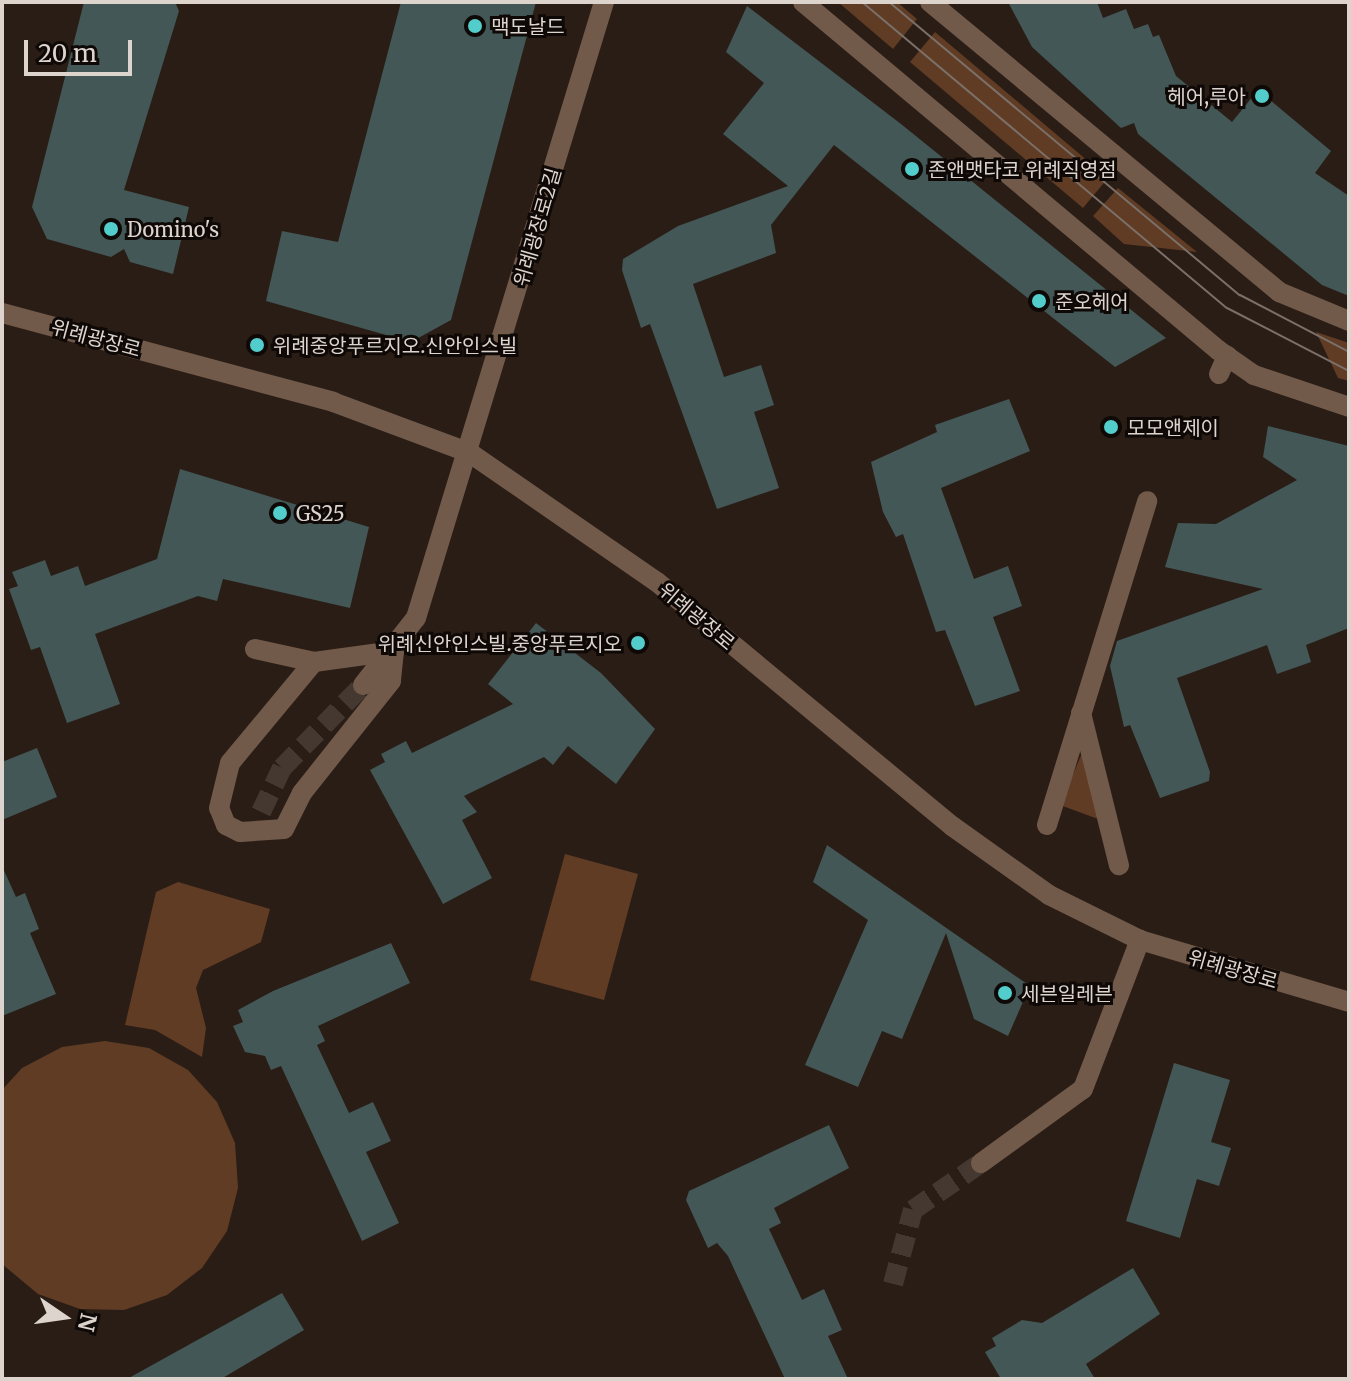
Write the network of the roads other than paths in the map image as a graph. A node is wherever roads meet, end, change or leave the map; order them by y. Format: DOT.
graph roads {
  1 [pos="604,2"];
  2 [pos="803,2"];
  3 [pos="930,2"];
  4 [pos="2,313"];
  5 [pos="1349,321"];
  6 [pos="1349,407"];
  7 [pos="470,453"];
  8 [pos="1147,501"];
  9 [pos="255,649"];
  10 [pos="394,651"];
  11 [pos="314,662"];
  12 [pos="363,685"];
  13 [pos="1081,713"];
  14 [pos="1047,825"];
  15 [pos="1119,865"];
  16 [pos="1140,940"];
  17 [pos="1349,1002"];
  18 [pos="981,1163"];
  1 -- 7 [label="street, 위례광장로2길"];
  2 -- 6 [label="street"];
  3 -- 5 [label="street"];
  4 -- 7 [label="street, 위례광장로"];
  7 -- 10 [label="street, 위례광장로2길"];
  7 -- 16 [label="street, 위례광장로"];
  8 -- 13 [label="street"];
  9 -- 11 [label="street"];
  10 -- 11 [label="street"];
  10 -- 11 [label="street"];
  10 -- 12 [label="street"];
  13 -- 14 [label="street"];
  13 -- 15 [label="street"];
  16 -- 17 [label="street, 위례광장로"];
  16 -- 18 [label="street"];
}
